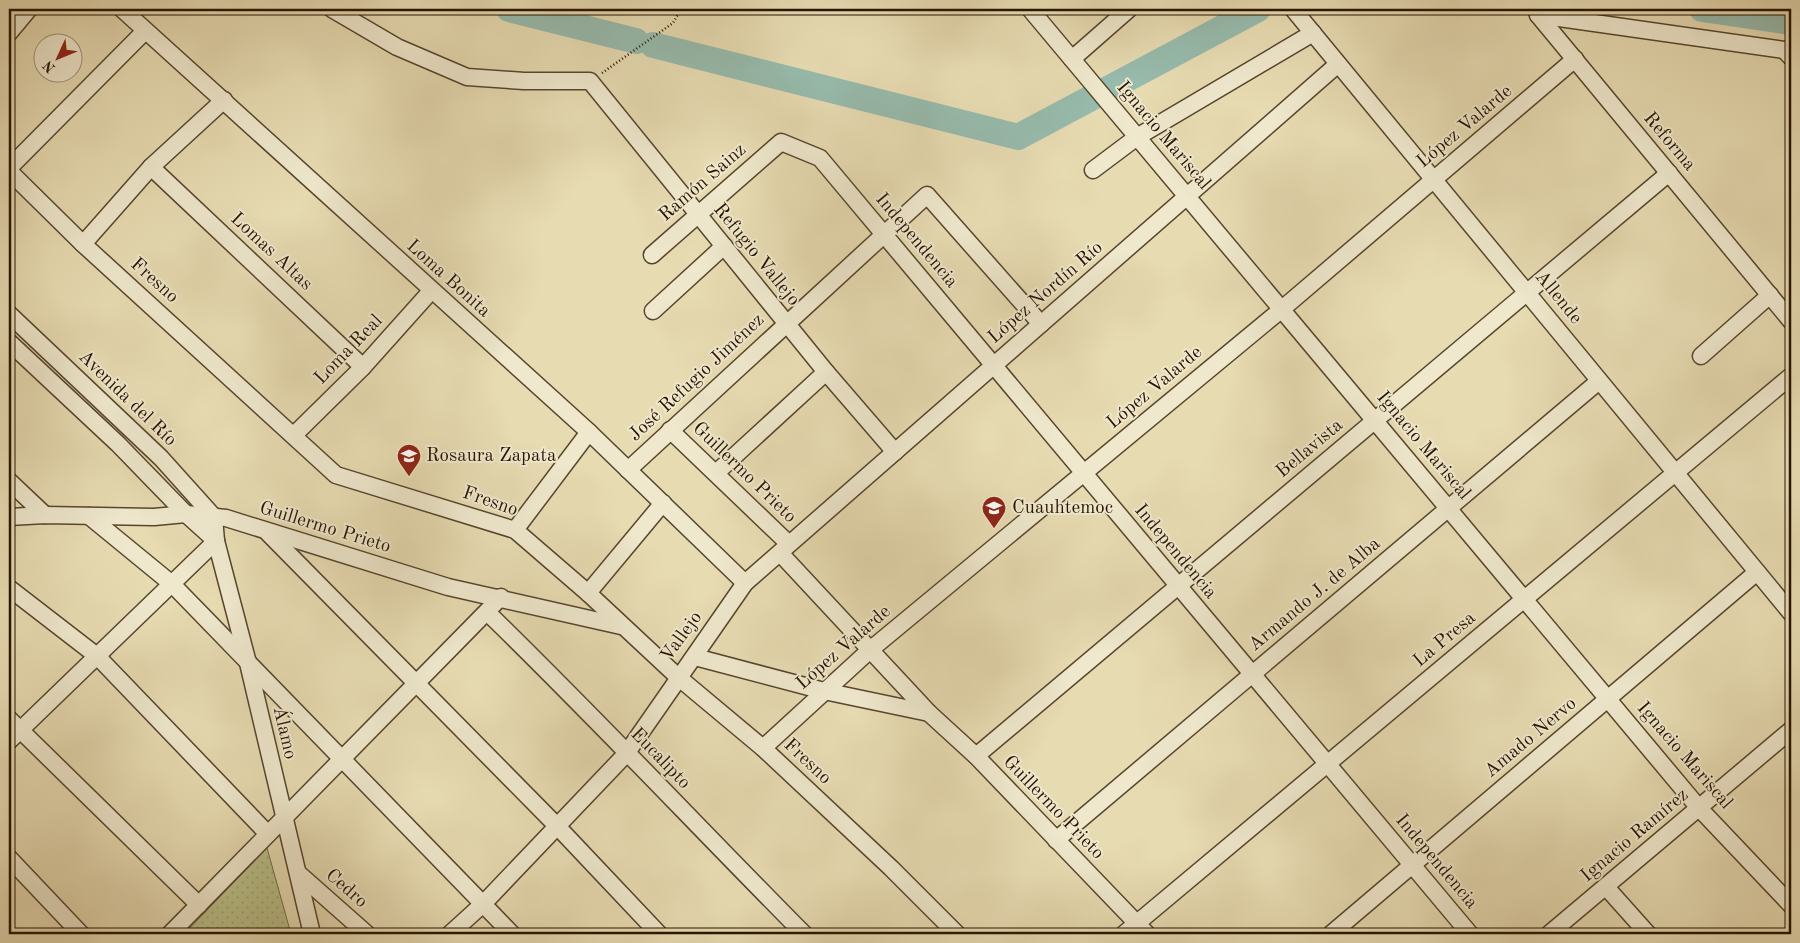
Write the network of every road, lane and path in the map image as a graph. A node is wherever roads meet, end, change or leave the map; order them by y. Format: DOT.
graph roads {
  1 [pos="29,9"];
  2 [pos="122,9"];
  3 [pos="332,9"];
  4 [pos="681,9"];
  5 [pos="1030,9"];
  6 [pos="1129,9"];
  7 [pos="1293,9"];
  8 [pos="1310,29"];
  9 [pos="145,31"];
  10 [pos="9,32"];
  11 [pos="1788,53"];
  12 [pos="1575,59"];
  13 [pos="1076,64"];
  14 [pos="1338,64"];
  15 [pos="590,81"];
  16 [pos="224,100"];
  17 [pos="1134,133"];
  18 [pos="781,142"];
  19 [pos="151,166"];
  20 [pos="9,169"];
  21 [pos="1093,170"];
  22 [pos="1669,174"];
  23 [pos="1434,180"];
  24 [pos="1187,196"];
  25 [pos="698,215"];
  26 [pos="884,235"];
  27 [pos="83,244"];
  28 [pos="724,246"];
  29 [pos="652,255"];
  30 [pos="431,291"];
  31 [pos="1527,293"];
  32 [pos="1770,295"];
  33 [pos="1282,309"];
  34 [pos="653,311"];
  35 [pos="9,314"];
  36 [pos="1791,321"];
  37 [pos="786,324"];
  38 [pos="1041,324"];
  39 [pos="9,342"];
  40 [pos="1700,356"];
  41 [pos="994,365"];
  42 [pos="363,367"];
  43 [pos="826,372"];
  44 [pos="1791,376"];
  45 [pos="1600,381"];
  46 [pos="1376,420"];
  47 [pos="670,430"];
  48 [pos="589,432"];
  49 [pos="294,435"];
  50 [pos="895,452"];
  51 [pos="628,470"];
  52 [pos="1676,473"];
  53 [pos="716,474"];
  54 [pos="1083,474"];
  55 [pos="9,481"];
  56 [pos="663,503"];
  57 [pos="1449,508"];
  58 [pos="186,514"];
  59 [pos="45,515"];
  60 [pos="89,516"];
  61 [pos="9,517"];
  62 [pos="214,517"];
  63 [pos="515,530"];
  64 [pos="267,532"];
  65 [pos="216,541"];
  66 [pos="785,548"];
  67 [pos="1757,572"];
  68 [pos="745,583"];
  69 [pos="172,584"];
  70 [pos="1178,586"];
  71 [pos="9,588"];
  72 [pos="588,593"];
  73 [pos="501,597"];
  74 [pos="1525,599"];
  75 [pos="487,612"];
  76 [pos="1791,613"];
  77 [pos="623,627"];
  78 [pos="870,650"];
  79 [pos="97,656"];
  80 [pos="695,657"];
  81 [pos="248,662"];
  82 [pos="1252,674"];
  83 [pos="678,677"];
  84 [pos="415,685"];
  85 [pos="824,691"];
  86 [pos="1608,699"];
  87 [pos="929,713"];
  88 [pos="15,725"];
  89 [pos="1791,730"];
  90 [pos="9,741"];
  91 [pos="762,748"];
  92 [pos="626,754"];
  93 [pos="976,756"];
  94 [pos="342,759"];
  95 [pos="1328,764"];
  96 [pos="1699,808"];
  97 [pos="283,819"];
  98 [pos="556,825"];
  99 [pos="268,834"];
  100 [pos="1056,840"];
  101 [pos="9,858"];
  102 [pos="1413,866"];
  103 [pos="298,873"];
  104 [pos="1606,887"];
  105 [pos="483,904"];
  106 [pos="199,905"];
  107 [pos="1791,905"];
  108 [pos="1136,931"];
  109 [pos="81,934"];
  110 [pos="170,934"];
  111 [pos="312,934"];
  112 [pos="368,934"];
  113 [pos="450,934"];
  114 [pos="512,934"];
  115 [pos="658,934"];
  116 [pos="804,934"];
  117 [pos="957,934"];
  118 [pos="1331,934"];
  119 [pos="1470,934"];
  120 [pos="1550,934"];
  121 [pos="1648,934"];
  1 -- 10 [label="street"];
  2 -- 9 [label="street, Loma Bonita"];
  3 -- 15 [label="street"];
  4 -- 15 [label="path"];
  5 -- 13 [label="street, Ignacio Mariscal"];
  6 -- 13 [label="street"];
  7 -- 8 [label="street, Allende"];
  8 -- 14 [label="street, Allende"];
  8 -- 17 [label="street"];
  9 -- 16 [label="street, Loma Bonita"];
  9 -- 20 [label="street"];
  11 -- 12 [label="street, Reforma"];
  12 -- 22 [label="street, Reforma"];
  12 -- 23 [label="street, López Valarde"];
  13 -- 17 [label="street, Ignacio Mariscal"];
  14 -- 23 [label="street, Allende"];
  14 -- 24 [label="street, López Nordín Río"];
  15 -- 25 [label="street, Refugio Vallejo"];
  16 -- 19 [label="street"];
  16 -- 30 [label="street, Loma Bonita"];
  17 -- 21 [label="street"];
  17 -- 24 [label="street, Ignacio Mariscal"];
  18 -- 25 [label="street, Ramón Sainz"];
  18 -- 26 [label="street, Independencia"];
  19 -- 27 [label="street"];
  19 -- 42 [label="street, Lomas Altas"];
  20 -- 27 [label="street, Fresno"];
  22 -- 31 [label="street, Bellavista"];
  22 -- 32 [label="street, Reforma"];
  23 -- 31 [label="street, Allende"];
  23 -- 33 [label="street, López Valarde"];
  24 -- 33 [label="street, Ignacio Mariscal"];
  24 -- 38 [label="street, López Nordín Río"];
  25 -- 28 [label="street, Refugio Vallejo"];
  25 -- 29 [label="street, Ramón Sainz"];
  26 -- 37 [label="street, José Refugio Jiménez"];
  26 -- 38 [label="street, José Refugio Jiménez"];
  26 -- 41 [label="street, Independencia"];
  27 -- 49 [label="street, Fresno"];
  28 -- 34 [label="street"];
  28 -- 37 [label="street, Refugio Vallejo"];
  30 -- 42 [label="street, Loma Real"];
  30 -- 48 [label="street, Loma Bonita"];
  31 -- 45 [label="street, Allende"];
  31 -- 46 [label="street, Bellavista"];
  32 -- 36 [label="street, Reforma"];
  32 -- 40 [label="street"];
  33 -- 46 [label="street, Ignacio Mariscal"];
  33 -- 54 [label="street, López Valarde"];
  35 -- 62 [label="street, Avenida del Río"];
  37 -- 43 [label="street, Refugio Vallejo"];
  37 -- 47 [label="street, José Refugio Jiménez"];
  38 -- 41 [label="street, López Nordín Río"];
  39 -- 58 [label="street, Avenida del Río"];
  41 -- 50 [label="street, López Nordín Río"];
  41 -- 54 [label="street, Independencia"];
  42 -- 49 [label="street, Loma Real"];
  43 -- 50 [label="street, Refugio Vallejo"];
  43 -- 53 [label="street"];
  44 -- 52 [label="street, La Presa"];
  45 -- 52 [label="street, Allende"];
  45 -- 57 [label="street, Armando J. de Alba"];
  46 -- 57 [label="street, Ignacio Mariscal"];
  46 -- 70 [label="street, Bellavista"];
  47 -- 51 [label="street, José Refugio Jiménez"];
  47 -- 53 [label="street, Guillermo Prieto"];
  48 -- 51 [label="street, Loma Bonita"];
  48 -- 63 [label="street"];
  49 -- 63 [label="street, Fresno"];
  50 -- 66 [label="street, López Nordín Río"];
  51 -- 56 [label="street, Loma Bonita"];
  52 -- 67 [label="street, Allende"];
  52 -- 74 [label="street, La Presa"];
  53 -- 66 [label="street, Guillermo Prieto"];
  54 -- 70 [label="street, Independencia"];
  54 -- 78 [label="street, López Valarde"];
  55 -- 59 [label="street"];
  56 -- 68 [label="street, Loma Bonita"];
  56 -- 72 [label="street"];
  57 -- 74 [label="street, Ignacio Mariscal"];
  57 -- 82 [label="street, Armando J. de Alba"];
  58 -- 60 [label="street, Guillermo Prieto"];
  58 -- 62 [label="street, Guillermo Prieto"];
  58 -- 65 [label="street"];
  59 -- 60 [label="street, Guillermo Prieto"];
  59 -- 61 [label="street, Guillermo Prieto"];
  60 -- 69 [label="street"];
  62 -- 64 [label="street, Guillermo Prieto"];
  62 -- 65 [label="street, Álamo"];
  63 -- 72 [label="street, Fresno"];
  64 -- 73 [label="street, Guillermo Prieto"];
  64 -- 84 [label="street"];
  65 -- 69 [label="street"];
  65 -- 81 [label="street, Álamo"];
  66 -- 68 [label="street, Vallejo"];
  66 -- 78 [label="street, Guillermo Prieto"];
  67 -- 76 [label="street, Allende"];
  67 -- 86 [label="street, Amado Nervo"];
  68 -- 80 [label="street, Vallejo"];
  69 -- 79 [label="street"];
  69 -- 81 [label="street"];
  70 -- 82 [label="street, Independencia"];
  70 -- 93 [label="street, Bellavista"];
  71 -- 79 [label="street"];
  72 -- 77 [label="street, Fresno"];
  73 -- 75 [label="street"];
  73 -- 77 [label="street, Guillermo Prieto"];
  74 -- 86 [label="street, Ignacio Mariscal"];
  74 -- 95 [label="street, La Presa"];
  75 -- 84 [label="street"];
  75 -- 92 [label="street, Eucalipto"];
  77 -- 83 [label="street, Fresno"];
  78 -- 85 [label="street, López Valarde"];
  78 -- 87 [label="street, Guillermo Prieto"];
  79 -- 88 [label="street"];
  79 -- 99 [label="street"];
  80 -- 83 [label="street, Vallejo"];
  80 -- 85 [label="street"];
  81 -- 94 [label="street"];
  81 -- 97 [label="street, Álamo"];
  82 -- 95 [label="street, Independencia"];
  82 -- 100 [label="street, Armando J. de Alba"];
  83 -- 91 [label="street, Fresno"];
  83 -- 92 [label="street, Vallejo"];
  84 -- 94 [label="street"];
  84 -- 98 [label="street"];
  85 -- 87 [label="street"];
  85 -- 91 [label="street, López Valarde"];
  86 -- 96 [label="street, Ignacio Mariscal"];
  86 -- 102 [label="street, Amado Nervo"];
  87 -- 93 [label="street, Guillermo Prieto"];
  88 -- 90 [label="street"];
  88 -- 106 [label="street"];
  89 -- 96 [label="street, Ignacio Ramírez"];
  91 -- 117 [label="street, Fresno"];
  92 -- 98 [label="street, Vallejo"];
  92 -- 116 [label="street, Eucalipto"];
  93 -- 100 [label="street, Guillermo Prieto"];
  94 -- 97 [label="street"];
  94 -- 105 [label="street"];
  95 -- 102 [label="street, Independencia"];
  95 -- 108 [label="street, La Presa"];
  96 -- 104 [label="street, Ignacio Ramírez"];
  96 -- 107 [label="street, Ignacio Mariscal"];
  97 -- 99 [label="street"];
  97 -- 103 [label="street, Álamo"];
  98 -- 105 [label="street, Vallejo"];
  98 -- 115 [label="street"];
  99 -- 106 [label="street"];
  100 -- 108 [label="street, Guillermo Prieto"];
  101 -- 109 [label="street"];
  102 -- 118 [label="street, Amado Nervo"];
  102 -- 119 [label="street, Independencia"];
  103 -- 111 [label="street, Álamo"];
  103 -- 112 [label="street, Cedro"];
  104 -- 120 [label="street, Ignacio Ramírez"];
  104 -- 121 [label="street"];
  105 -- 113 [label="street, Vallejo"];
  105 -- 114 [label="street"];
  106 -- 110 [label="street"];
}
